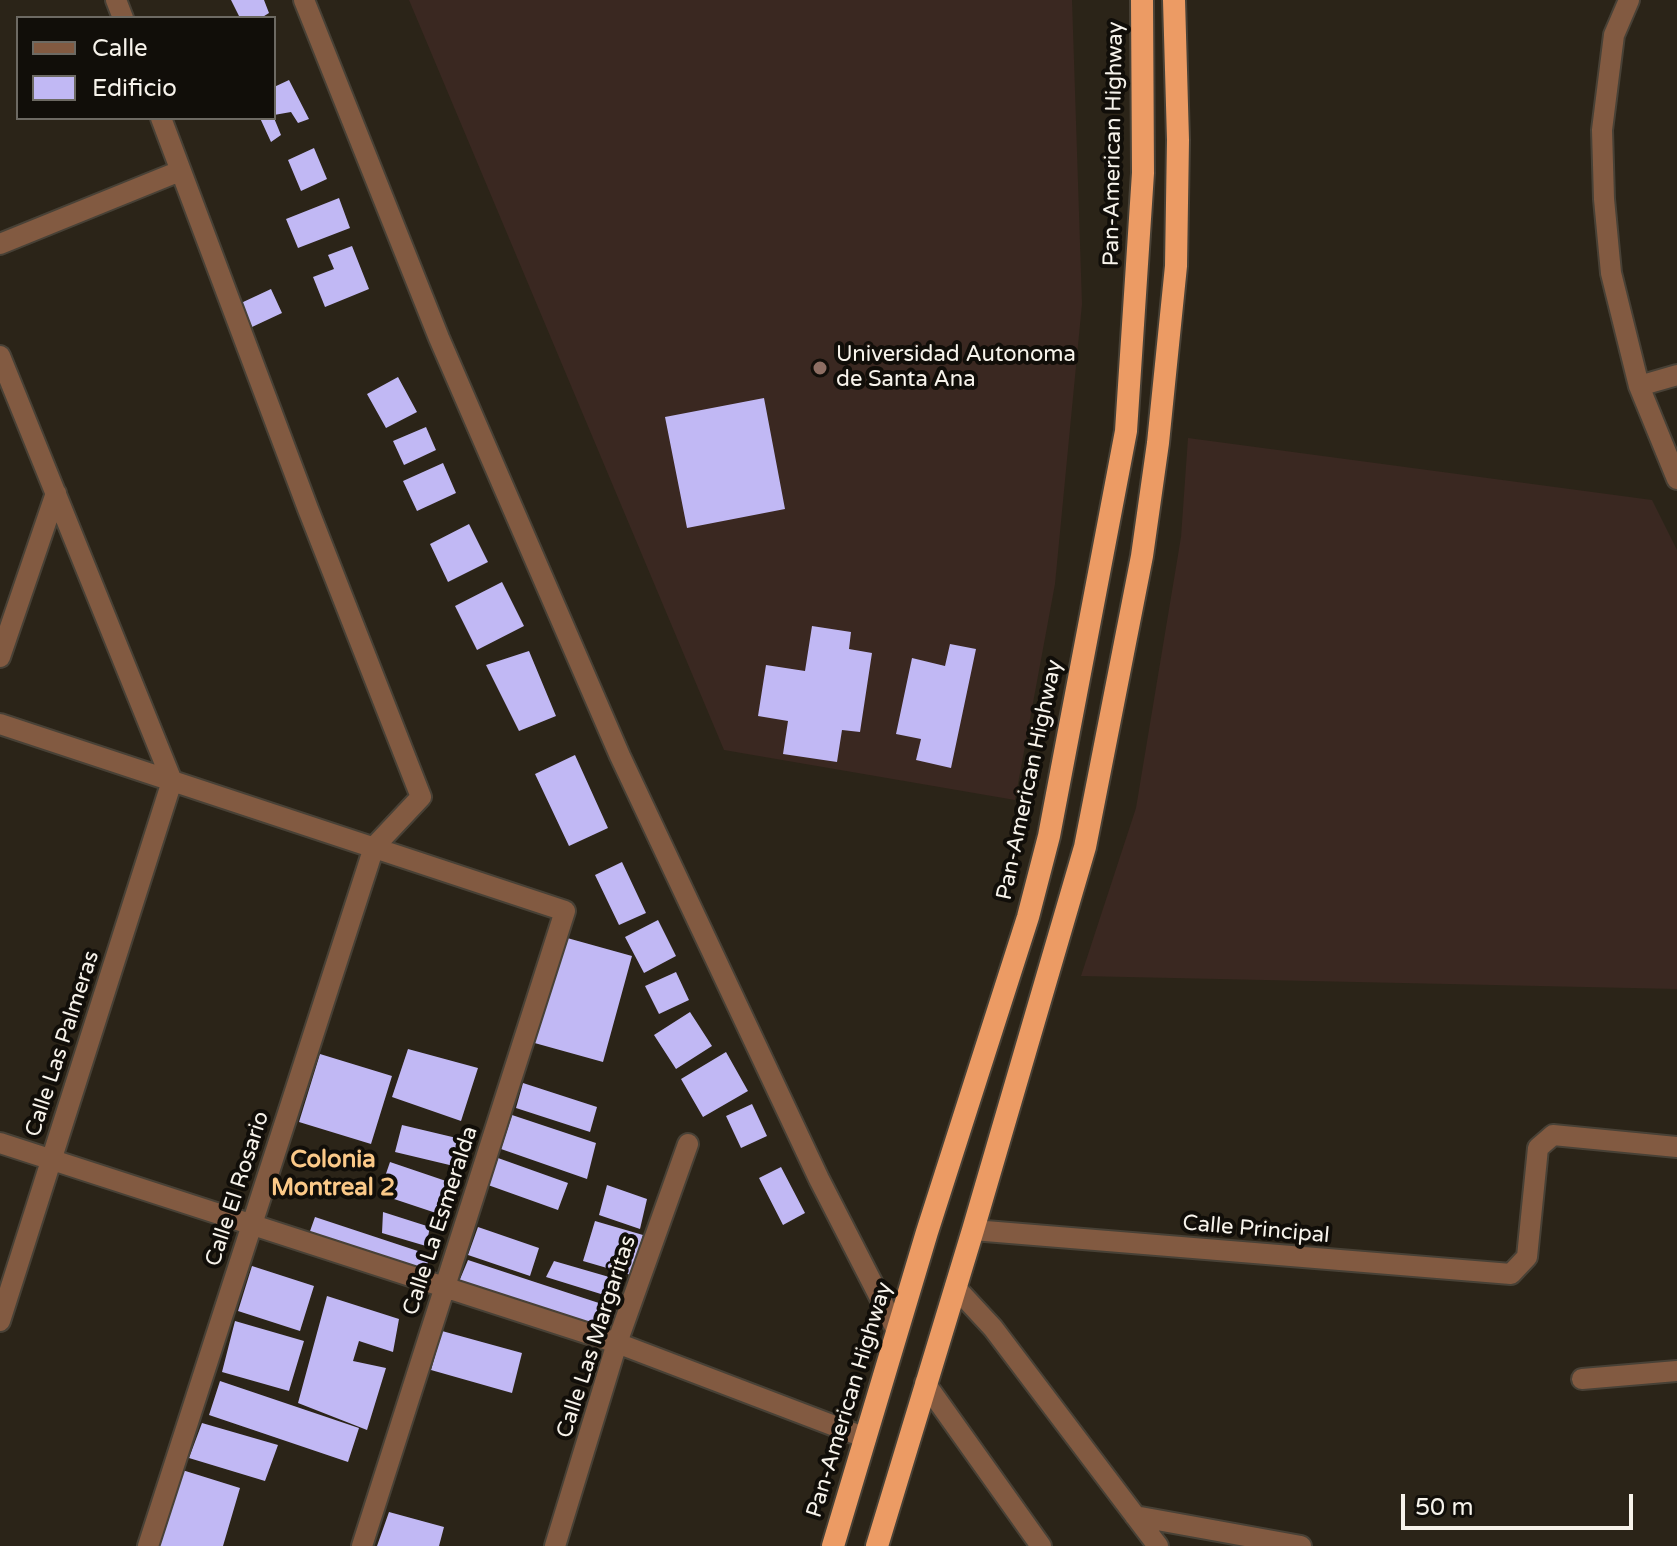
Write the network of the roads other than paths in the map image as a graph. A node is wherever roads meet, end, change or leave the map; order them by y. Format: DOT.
graph roads {
  1 [pos="304,0"];
  2 [pos="1142,0"];
  3 [pos="1174,0"];
  4 [pos="1629,0"];
  5 [pos="162,120"];
  6 [pos="180,171"];
  7 [pos="0,244"];
  8 [pos="0,356"];
  9 [pos="1677,375"];
  10 [pos="1639,386"];
  11 [pos="1677,479"];
  12 [pos="56,493"];
  13 [pos="0,657"];
  14 [pos="0,724"];
  15 [pos="172,781"];
  16 [pos="374,847"];
  17 [pos="0,1143"];
  18 [pos="688,1144"];
  19 [pos="1677,1147"];
  20 [pos="51,1160"];
  21 [pos="252,1225"];
  22 [pos="973,1230"];
  23 [pos="445,1287"];
  24 [pos="955,1287"];
  25 [pos="0,1321"];
  26 [pos="897,1331"];
  27 [pos="617,1343"];
  28 [pos="1677,1371"];
  29 [pos="1582,1379"];
  30 [pos="925,1383"];
  31 [pos="866,1438"];
  32 [pos="1135,1516"];
  33 [pos="148,1546"];
  34 [pos="362,1546"];
  35 [pos="555,1546"];
  36 [pos="833,1546"];
  37 [pos="877,1546"];
  38 [pos="1041,1546"];
  39 [pos="1158,1546"];
  40 [pos="1301,1546"];
  1 -- 26 [label="street"];
  2 -- 26 [label="highway, Pan-American Highway"];
  3 -- 22 [label="highway"];
  4 -- 10 [label="street"];
  5 -- 6 [label="street"];
  6 -- 7 [label="street"];
  6 -- 16 [label="street"];
  8 -- 12 [label="street"];
  9 -- 10 [label="street"];
  10 -- 11 [label="street"];
  12 -- 13 [label="street"];
  12 -- 15 [label="street"];
  14 -- 15 [label="street"];
  15 -- 16 [label="street"];
  15 -- 20 [label="street, Calle Las Palmeras"];
  16 -- 21 [label="street, Calle El Rosario"];
  16 -- 23 [label="street, Calle La Esmeralda"];
  17 -- 20 [label="street"];
  18 -- 27 [label="street, Calle Las Margaritas"];
  19 -- 22 [label="street, Calle Principal"];
  20 -- 21 [label="street"];
  20 -- 25 [label="street, Calle Las Palmeras"];
  21 -- 23 [label="street"];
  21 -- 33 [label="street, Calle El Rosario"];
  22 -- 24 [label="highway"];
  23 -- 27 [label="street"];
  23 -- 34 [label="street, Calle La Esmeralda"];
  24 -- 30 [label="highway"];
  24 -- 32 [label="street"];
  26 -- 31 [label="highway, Pan-American Highway"];
  27 -- 31 [label="street"];
  27 -- 35 [label="street, Calle Las Margaritas"];
  28 -- 29 [label="street"];
  30 -- 37 [label="highway"];
  30 -- 38 [label="street"];
  31 -- 36 [label="highway, Pan-American Highway"];
  32 -- 39 [label="street"];
  32 -- 40 [label="street"];
}
